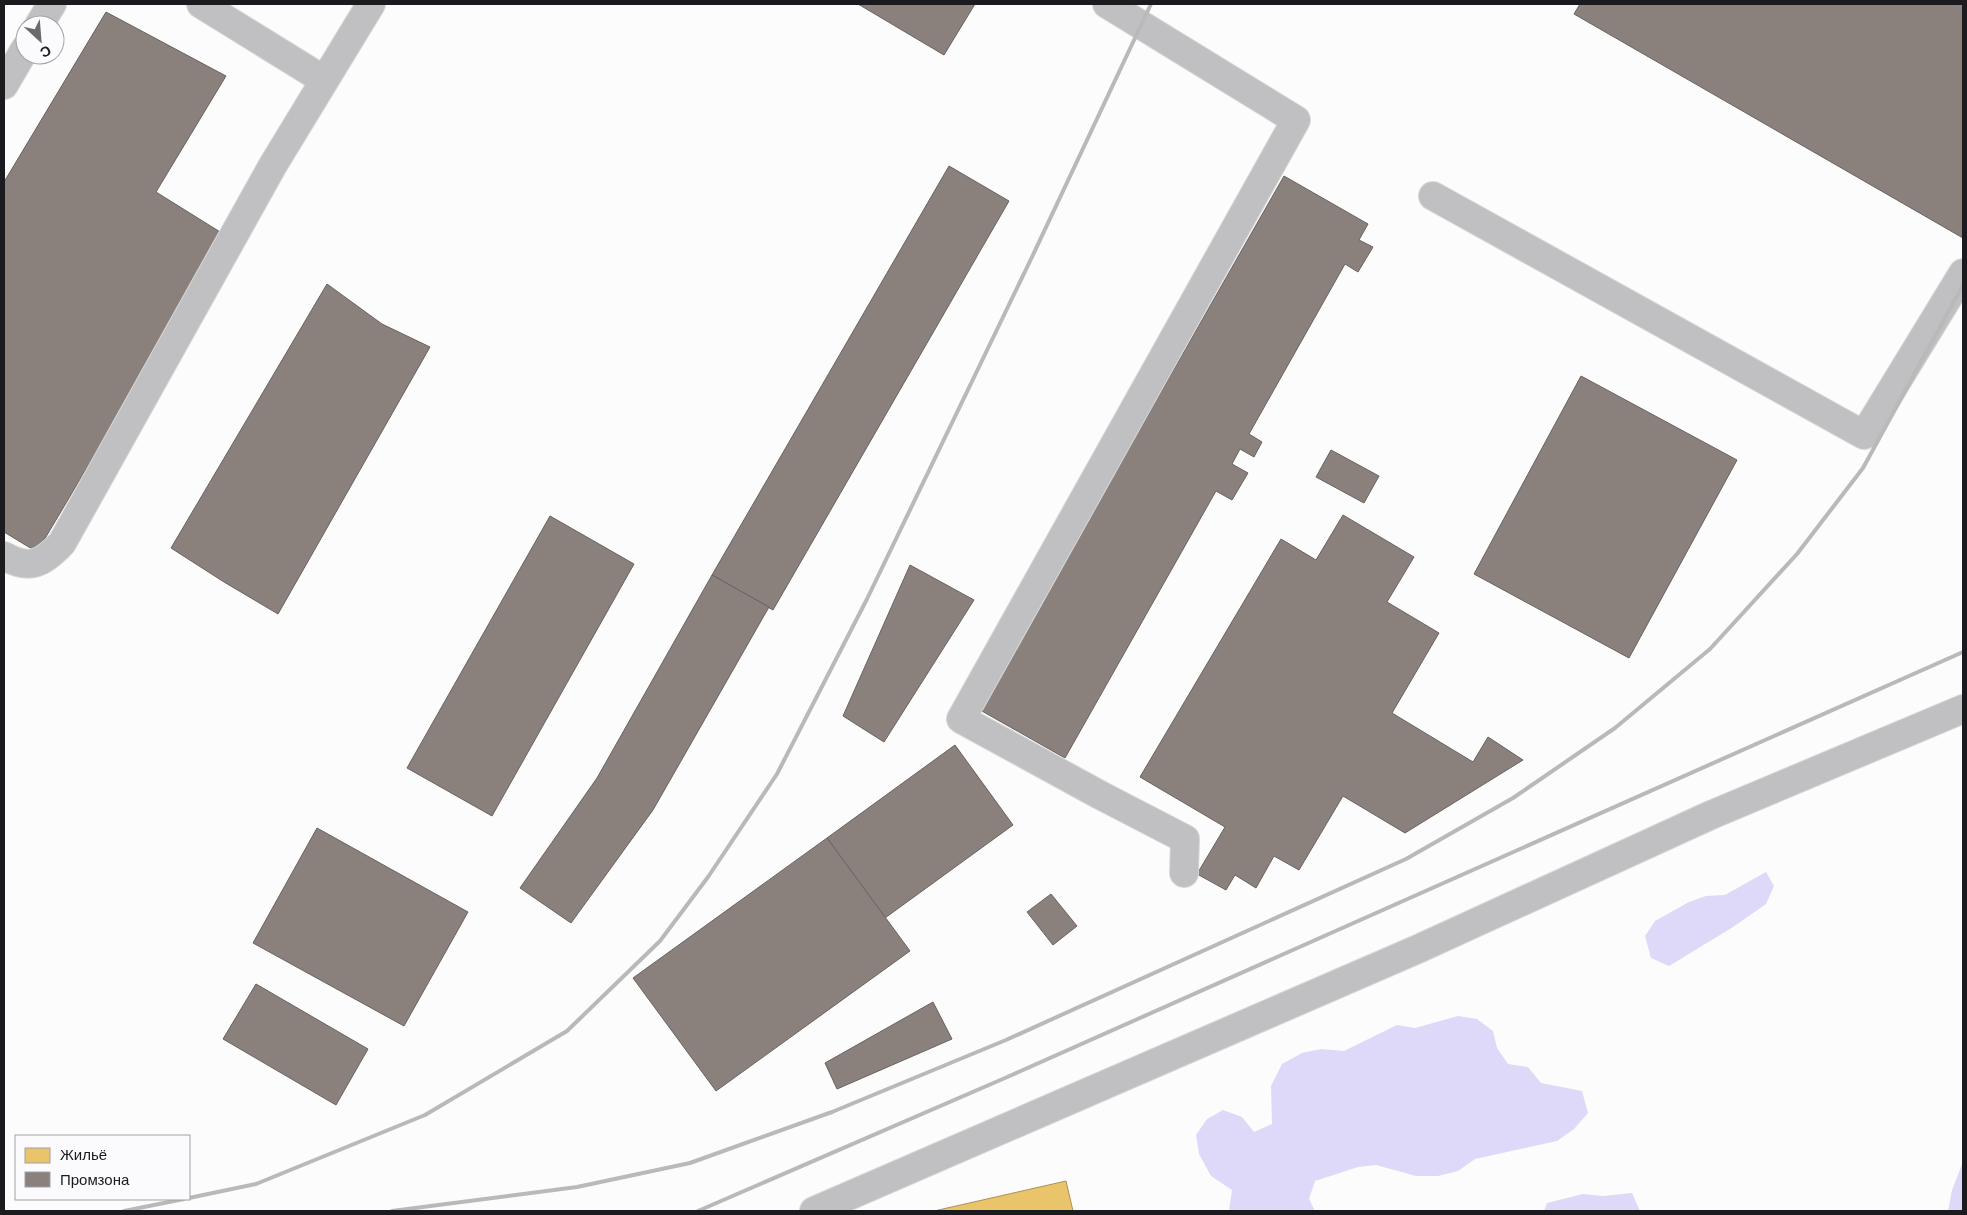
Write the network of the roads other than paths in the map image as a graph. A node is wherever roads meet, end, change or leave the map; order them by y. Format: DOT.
graph roads {
  1 [pos="52,4"];
  2 [pos="201,4"];
  3 [pos="371,4"];
  4 [pos="1107,4"];
  5 [pos="45,15"];
  6 [pos="16,65"];
  7 [pos="324,80"];
  8 [pos="4,85"];
  9 [pos="1433,196"];
  10 [pos="1963,273"];
  11 [pos="4,556"];
  12 [pos="1963,708"];
  13 [pos="1184,873"];
  14 [pos="814,1211"];
  1 -- 5 [label="lane"];
  2 -- 7 [label="lane"];
  3 -- 7 [label="lane"];
  4 -- 13 [label="lane"];
  6 -- 8 [label="lane"];
  7 -- 11 [label="lane"];
  9 -- 10 [label="lane"];
  12 -- 14 [label="lane"];
}
